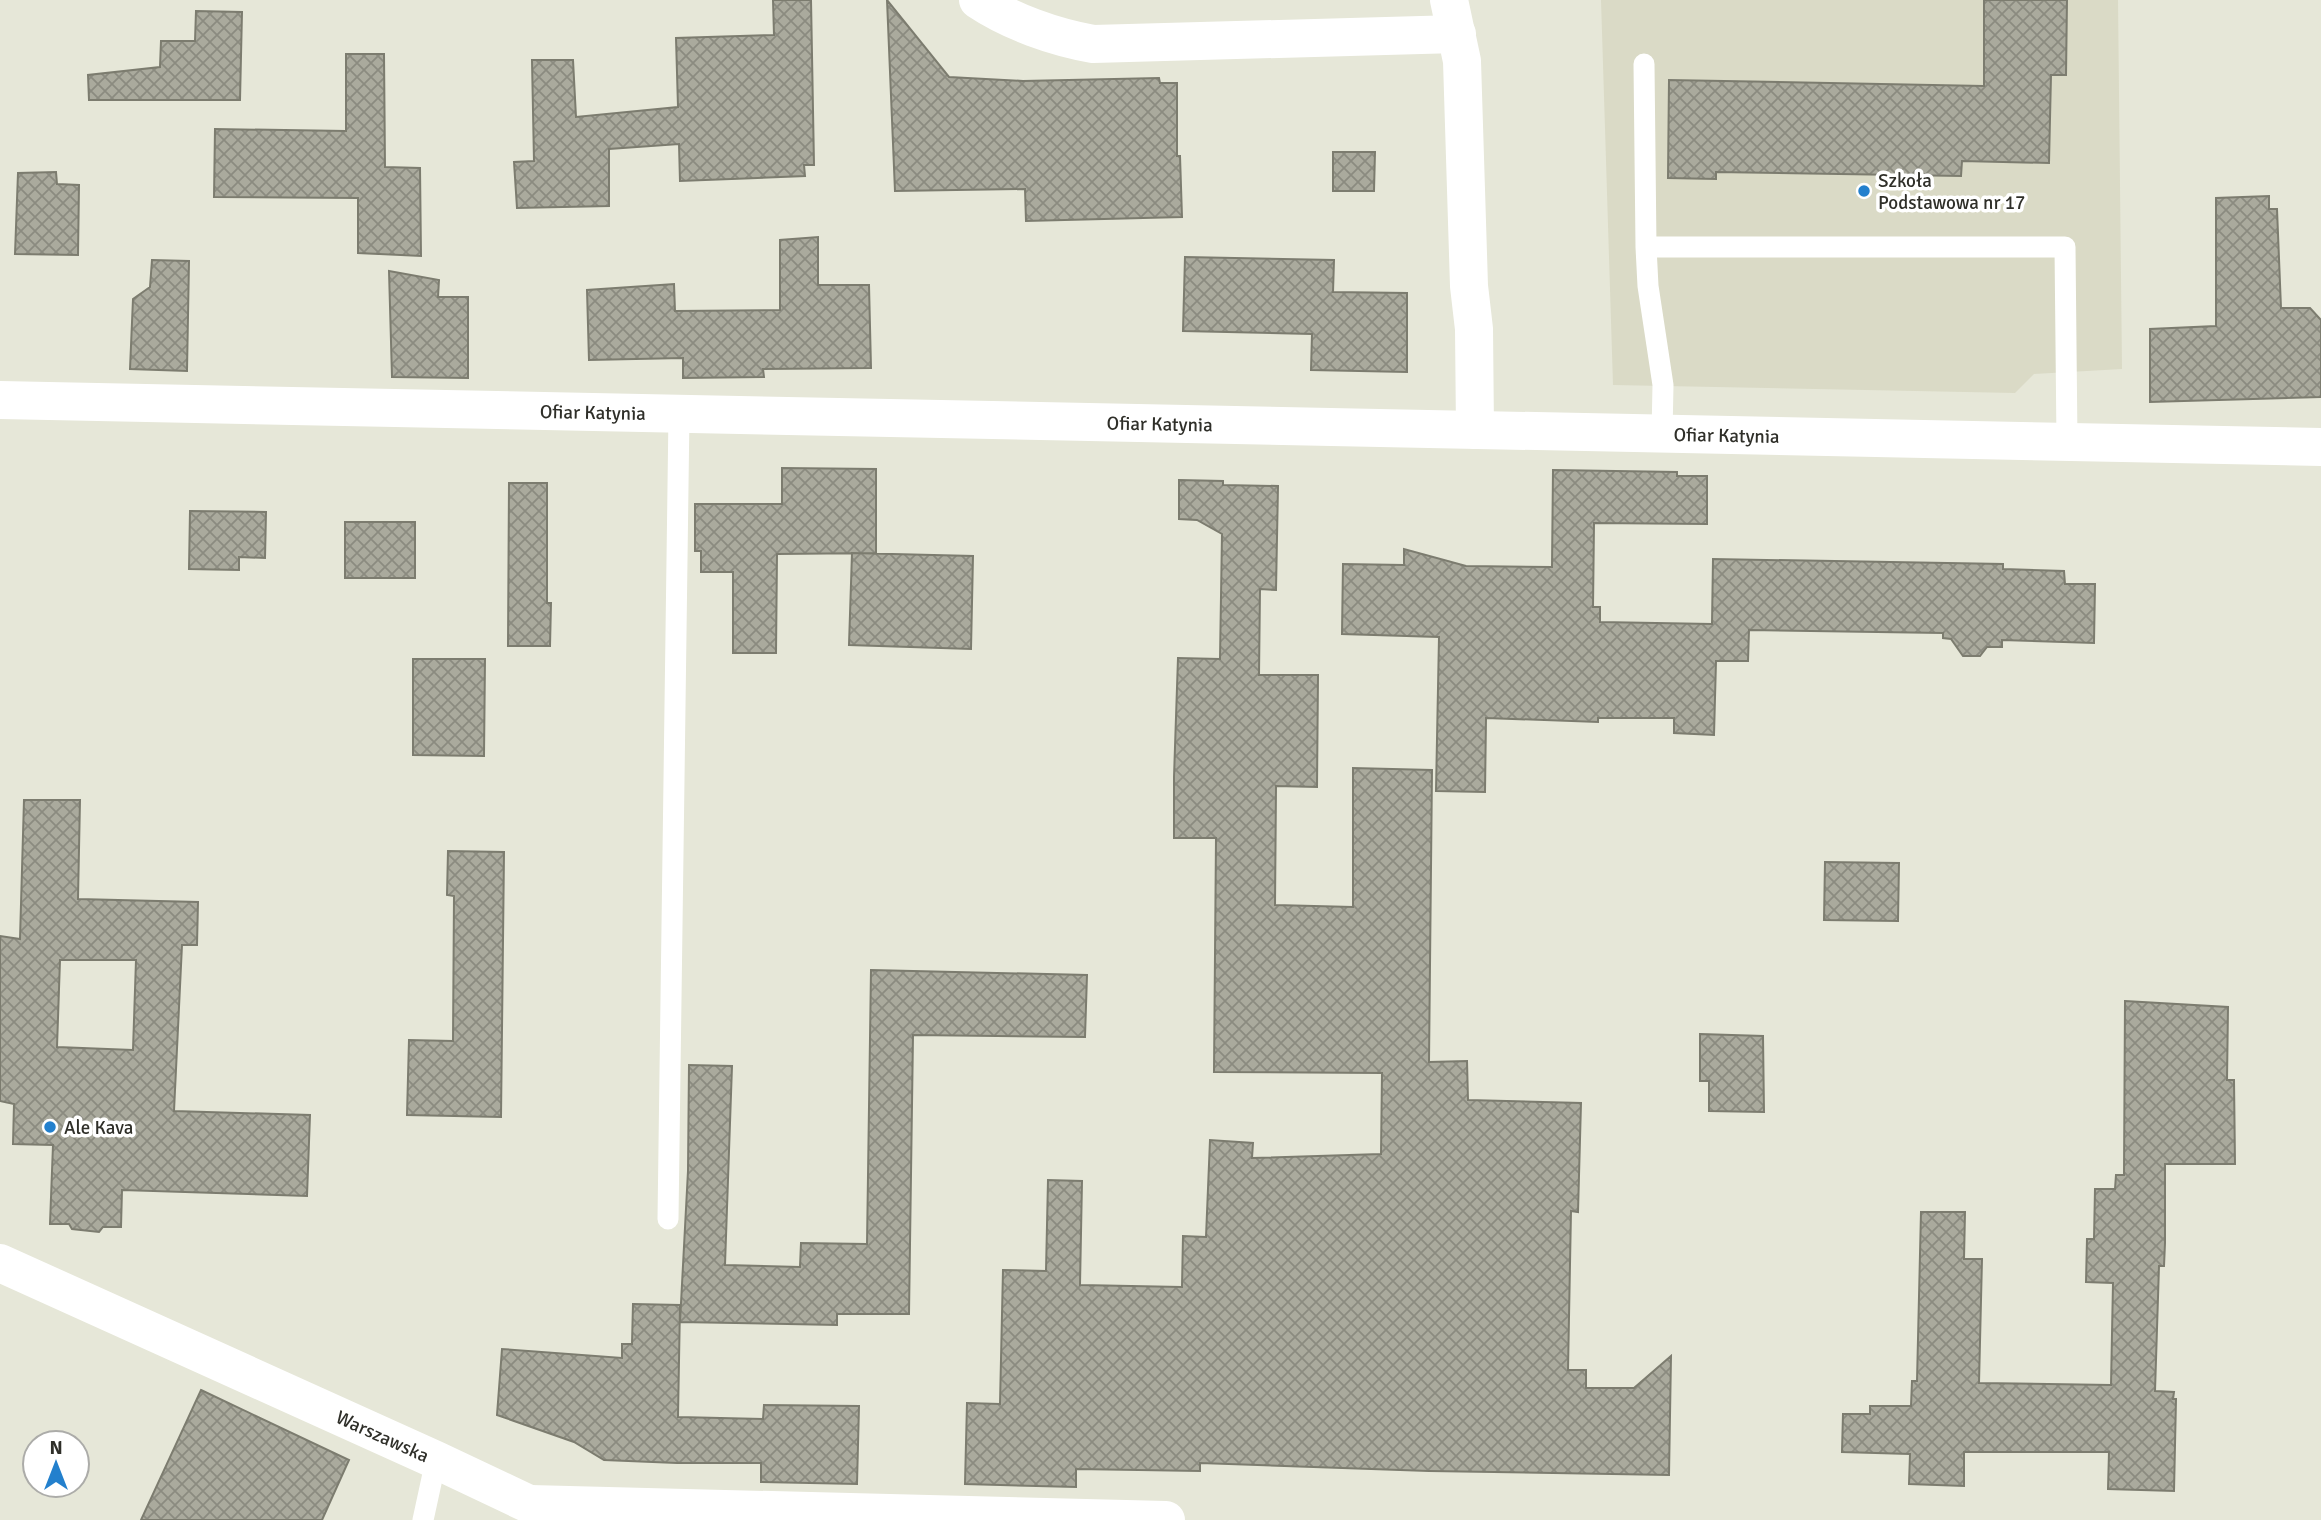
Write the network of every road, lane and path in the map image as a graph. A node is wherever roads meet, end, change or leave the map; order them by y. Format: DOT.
graph roads {
  1 [pos="978,0"];
  2 [pos="1453,17"];
  3 [pos="1644,64"];
  4 [pos="1646,247"];
  5 [pos="0,400"];
  6 [pos="679,413"];
  7 [pos="1475,430"];
  8 [pos="1662,434"];
  9 [pos="2067,442"];
  10 [pos="2321,447"];
  11 [pos="668,1219"];
  12 [pos="0,1264"];
  13 [pos="436,1460"];
  14 [pos="546,1512"];
  15 [pos="785,1515"];
  16 [pos="423,1520"];
  17 [pos="1166,1520"];
  1 -- 2 [label="street"];
  2 -- 7 [label="street"];
  3 -- 4 [label="lane"];
  4 -- 8 [label="lane"];
  4 -- 9 [label="lane"];
  5 -- 6 [label="street, Ofiar Katynia"];
  6 -- 7 [label="street, Ofiar Katynia"];
  6 -- 11 [label="lane"];
  7 -- 8 [label="street, Ofiar Katynia"];
  8 -- 9 [label="street, Ofiar Katynia"];
  9 -- 10 [label="street, Ofiar Katynia"];
  12 -- 13 [label="street, Warszawska"];
  13 -- 14 [label="street, Warszawska"];
  13 -- 16 [label="lane"];
  14 -- 15 [label="street, Warszawska"];
  15 -- 17 [label="street, Warszawska"];
}
